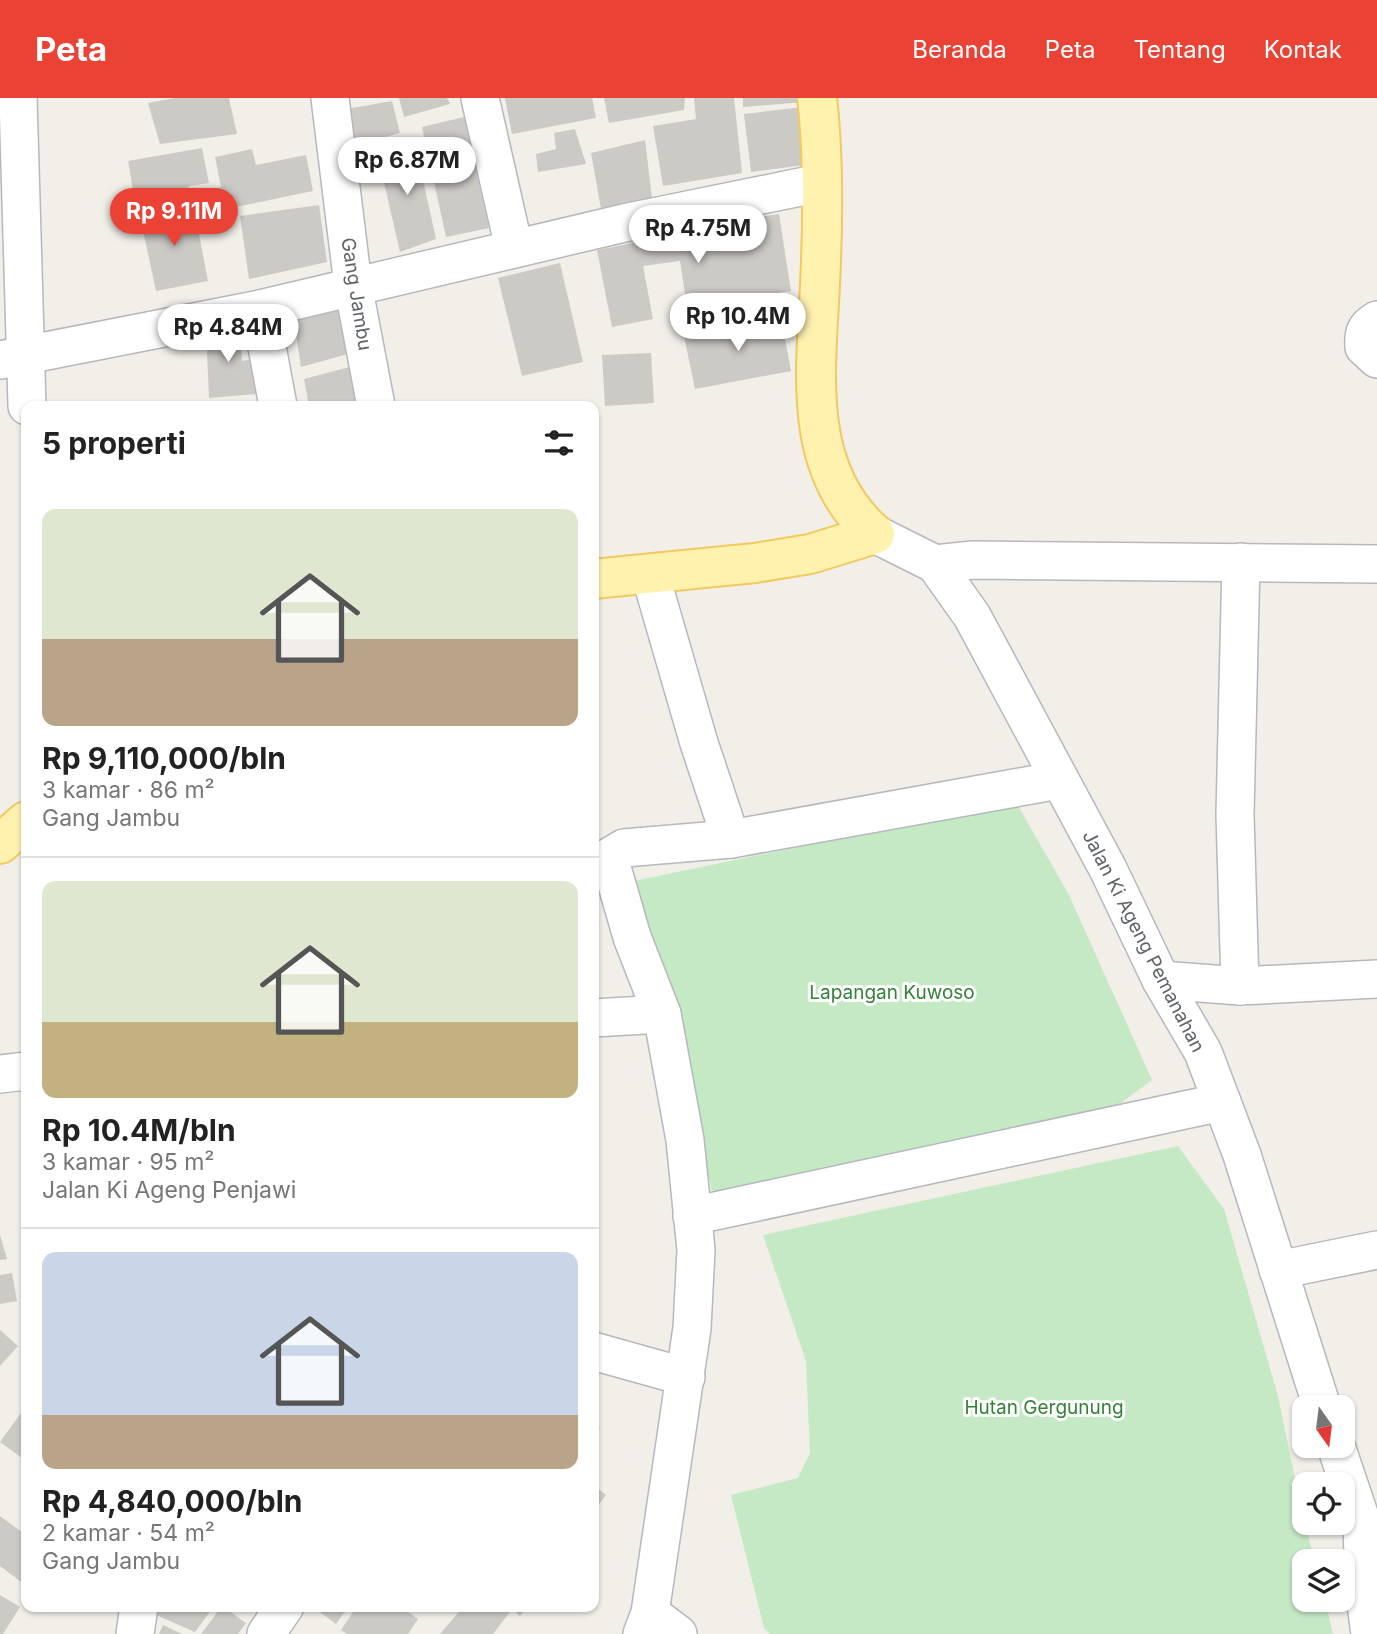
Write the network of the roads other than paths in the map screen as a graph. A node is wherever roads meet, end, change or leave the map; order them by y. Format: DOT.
graph roads {
  1 [pos="18,98"];
  2 [pos="330,98"];
  3 [pos="480,98"];
  4 [pos="817,98"];
  5 [pos="820,183"];
  6 [pos="514,248"];
  7 [pos="353,285"];
  8 [pos="260,309"];
  9 [pos="1377,320"];
  10 [pos="12,358"];
  11 [pos="1377,359"];
  12 [pos="25,401"];
  13 [pos="277,401"];
  14 [pos="375,401"];
  15 [pos="875,534"];
  16 [pos="1241,562"];
  17 [pos="935,564"];
  18 [pos="1377,564"];
  19 [pos="650,574"];
  20 [pos="599,578"];
  21 [pos="1059,780"];
  22 [pos="21,825"];
  23 [pos="731,839"];
  24 [pos="0,844"];
  25 [pos="1377,979"];
  26 [pos="1161,980"];
  27 [pos="1240,986"];
  28 [pos="662,1014"];
  29 [pos="599,1018"];
  30 [pos="21,1072"];
  31 [pos="0,1074"];
  32 [pos="1222,1102"];
  33 [pos="692,1216"];
  34 [pos="1377,1250"];
  35 [pos="1278,1270"];
  36 [pos="599,1353"];
  37 [pos="686,1377"];
  38 [pos="1318,1395"];
  39 [pos="1340,1458"];
  40 [pos="1370,1591"];
  41 [pos="138,1612"];
  42 [pos="281,1612"];
  43 [pos="657,1627"];
  44 [pos="135,1634"];
  45 [pos="266,1634"];
  46 [pos="1370,1634"];
  1 -- 10 [label="street"];
  2 -- 7 [label="street, Gang Jambu"];
  3 -- 6 [label="street"];
  4 -- 5 [label="main road"];
  5 -- 6 [label="street"];
  5 -- 15 [label="main road"];
  6 -- 7 [label="street"];
  7 -- 8 [label="street"];
  7 -- 14 [label="street, Gang Jambu"];
  8 -- 10 [label="street"];
  8 -- 13 [label="street"];
  9 -- 11 [label="street"];
  10 -- 12 [label="street"];
  15 -- 17 [label="street, Jalan Ki Ageng Pemanahan"];
  15 -- 19 [label="main road"];
  16 -- 17 [label="street"];
  16 -- 18 [label="street"];
  16 -- 27 [label="street"];
  17 -- 21 [label="street, Jalan Ki Ageng Pemanahan"];
  19 -- 20 [label="main road"];
  19 -- 23 [label="street"];
  21 -- 23 [label="street"];
  21 -- 26 [label="street, Jalan Ki Ageng Pemanahan"];
  22 -- 24 [label="main road"];
  23 -- 28 [label="street"];
  25 -- 27 [label="street"];
  26 -- 27 [label="street"];
  26 -- 32 [label="street, Jalan Ki Ageng Pemanahan"];
  28 -- 29 [label="street"];
  28 -- 33 [label="street"];
  30 -- 31 [label="street"];
  32 -- 33 [label="street"];
  32 -- 35 [label="street, Jalan Ki Ageng Pemanahan"];
  33 -- 37 [label="street"];
  34 -- 35 [label="street"];
  35 -- 38 [label="street, Jalan Ki Ageng Pemanahan"];
  36 -- 37 [label="street"];
  37 -- 43 [label="street"];
  39 -- 40 [label="street"];
  40 -- 46 [label="street"];
  41 -- 44 [label="street"];
  42 -- 45 [label="street"];
}
